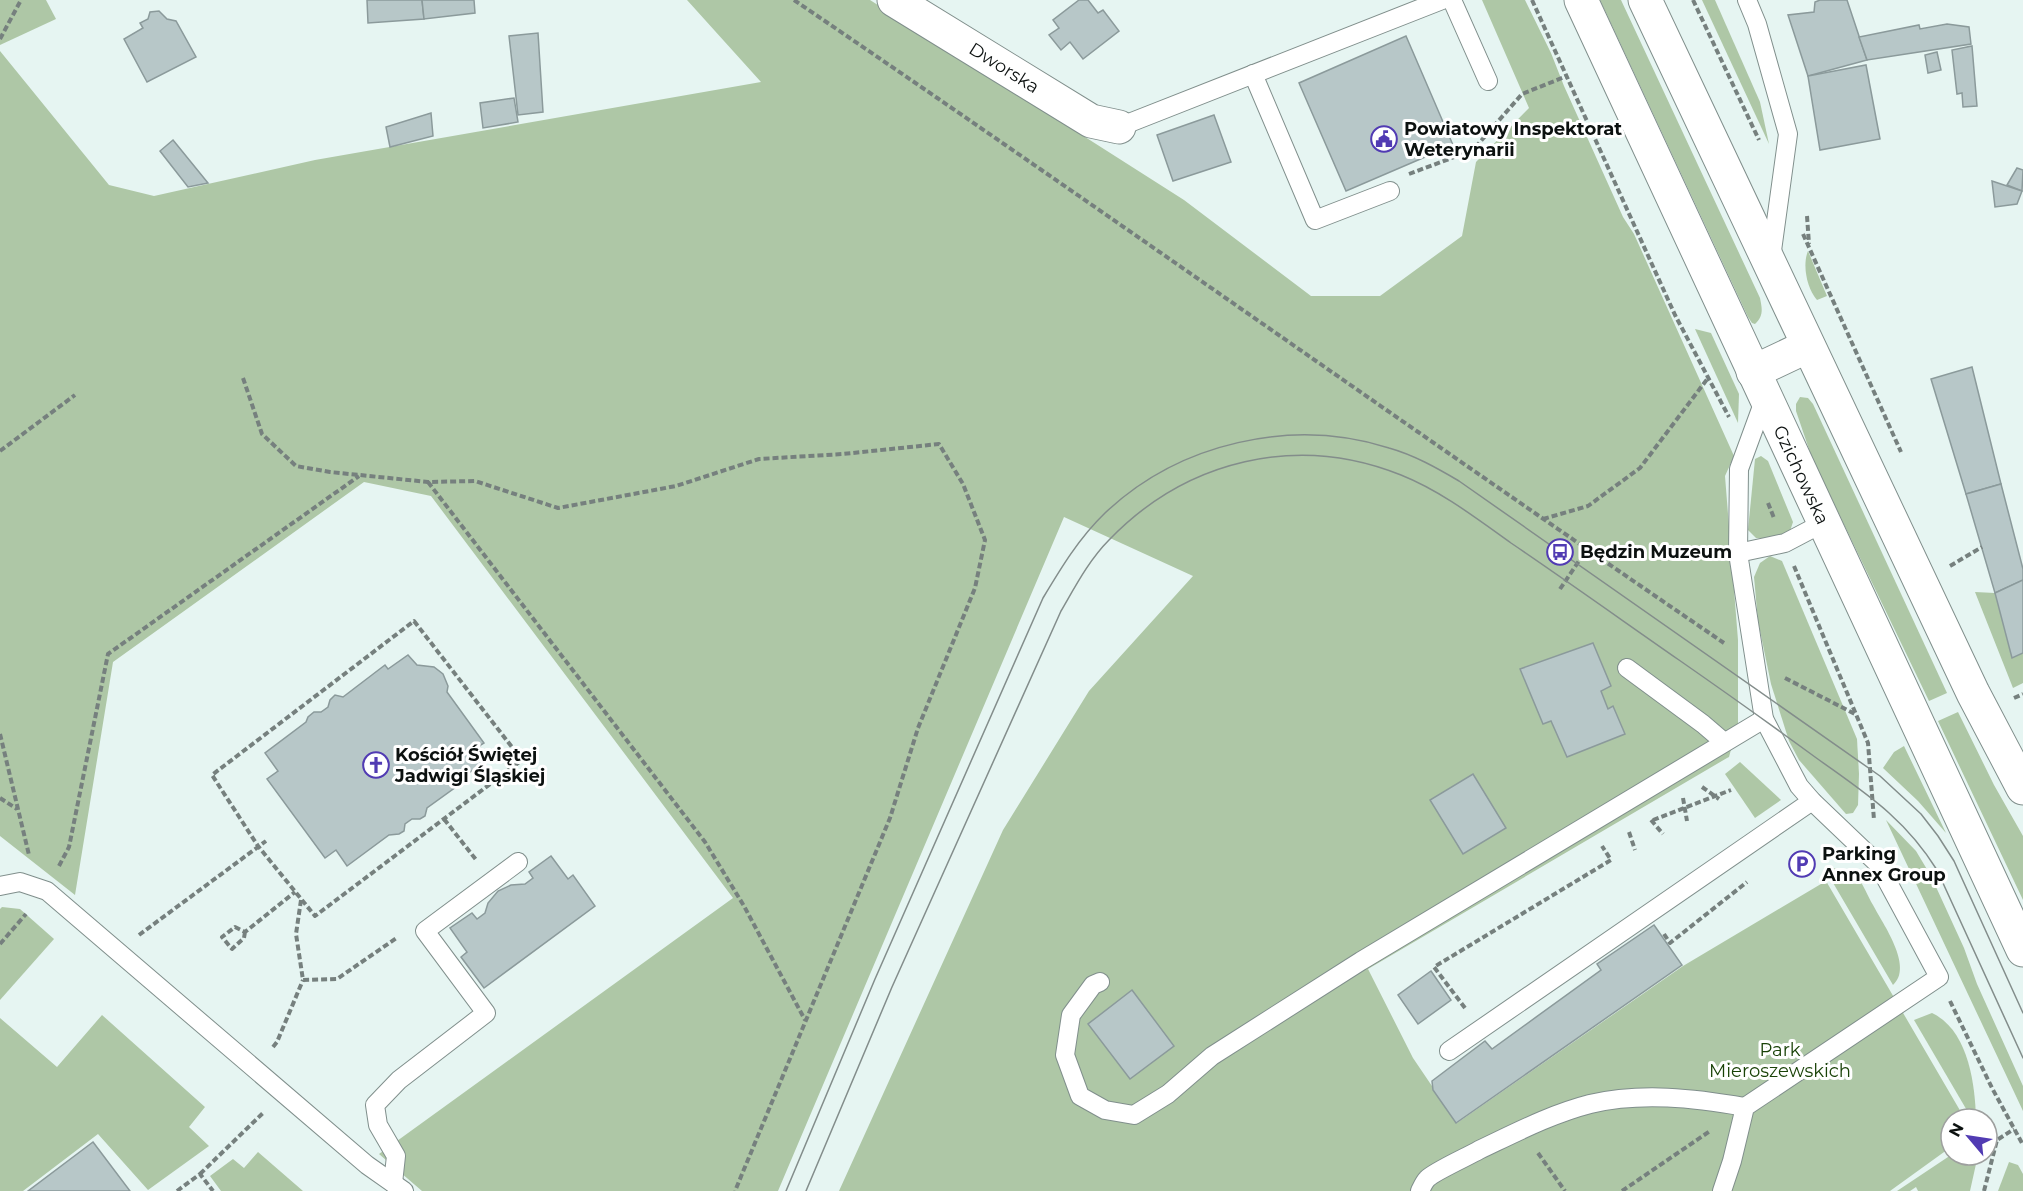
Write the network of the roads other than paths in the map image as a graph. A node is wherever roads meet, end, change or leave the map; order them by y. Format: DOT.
graph roads {
  1 [pos="894,0"];
  2 [pos="1442,0"];
  3 [pos="1452,0"];
  4 [pos="1581,0"];
  5 [pos="1645,0"];
  6 [pos="1747,0"];
  7 [pos="1253,74"];
  8 [pos="1488,81"];
  9 [pos="1119,127"];
  10 [pos="1390,191"];
  11 [pos="1770,266"];
  12 [pos="1808,346"];
  13 [pos="1759,385"];
  14 [pos="1823,523"];
  15 [pos="1738,553"];
  16 [pos="1627,668"];
  17 [pos="1764,719"];
  18 [pos="1724,742"];
  19 [pos="2023,788"];
  20 [pos="1812,801"];
  21 [pos="518,862"];
  22 [pos="0,886"];
  23 [pos="2023,950"];
  24 [pos="1100,982"];
  25 [pos="1449,1051"];
  26 [pos="1745,1107"];
  27 [pos="398,1187"];
  28 [pos="1420,1191"];
  29 [pos="1722,1191"];
  1 -- 9 [label="street, Dworska"];
  2 -- 7 [label="lane"];
  3 -- 8 [label="lane"];
  4 -- 13 [label="street, Gzichowska"];
  5 -- 11 [label="street"];
  6 -- 11 [label="lane"];
  7 -- 9 [label="lane"];
  7 -- 10 [label="lane"];
  11 -- 12 [label="street"];
  12 -- 13 [label="street"];
  12 -- 19 [label="street"];
  13 -- 14 [label="street, Gzichowska"];
  13 -- 15 [label="lane"];
  14 -- 15 [label="lane"];
  14 -- 23 [label="street, Gzichowska"];
  15 -- 17 [label="lane"];
  16 -- 18 [label="lane"];
  17 -- 18 [label="lane"];
  17 -- 20 [label="lane"];
  18 -- 24 [label="lane"];
  20 -- 25 [label="lane"];
  20 -- 26 [label="lane"];
  21 -- 27 [label="lane"];
  22 -- 27 [label="lane"];
  26 -- 28 [label="lane"];
  26 -- 29 [label="lane"];
}
